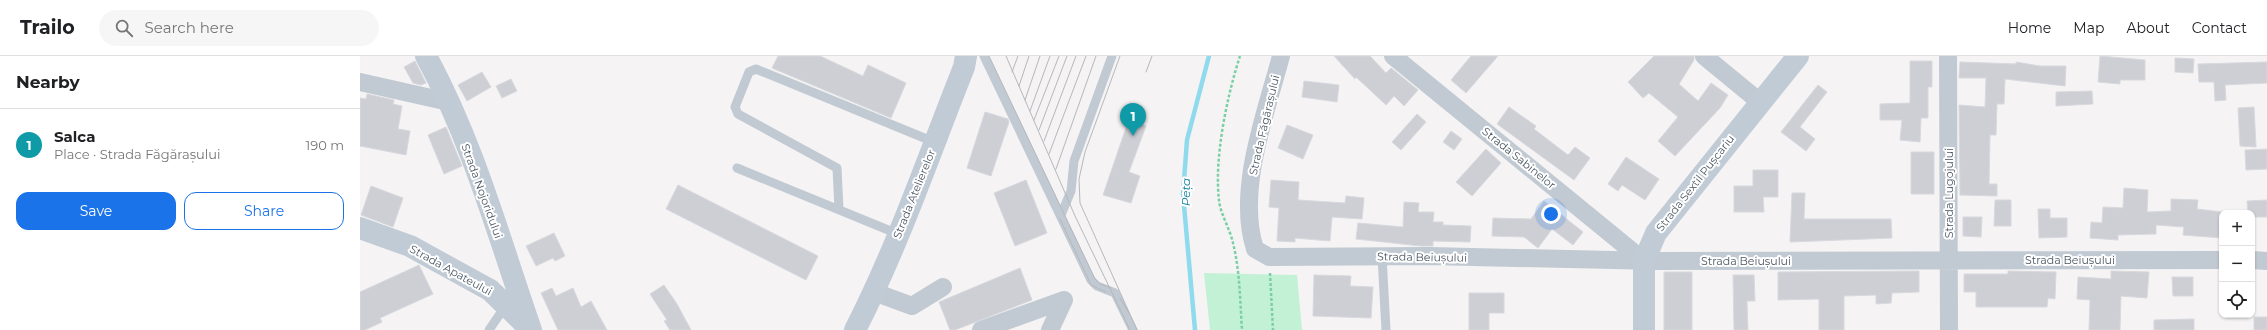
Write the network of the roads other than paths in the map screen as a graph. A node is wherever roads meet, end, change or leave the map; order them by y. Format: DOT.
graph roads {
  1 [pos="426,56"];
  2 [pos="966,56"];
  3 [pos="984,56"];
  4 [pos="1112,56"];
  5 [pos="1281,56"];
  6 [pos="1393,56"];
  7 [pos="1704,56"];
  8 [pos="1798,56"];
  9 [pos="1948,56"];
  10 [pos="360,82"];
  11 [pos="449,102"];
  12 [pos="1760,102"];
  13 [pos="934,142"];
  14 [pos="737,168"];
  15 [pos="839,209"];
  16 [pos="1061,215"];
  17 [pos="360,228"];
  18 [pos="898,234"];
  19 [pos="1382,256"];
  20 [pos="1269,257"];
  21 [pos="1949,260"];
  22 [pos="2219,260"];
  23 [pos="2255,260"];
  24 [pos="2267,260"];
  25 [pos="1644,261"];
  26 [pos="943,287"];
  27 [pos="874,292"];
  28 [pos="506,305"];
  29 [pos="489,330"];
  30 [pos="531,330"];
  31 [pos="855,330"];
  32 [pos="981,330"];
  33 [pos="1050,330"];
  34 [pos="1133,330"];
  35 [pos="1386,330"];
  36 [pos="1644,330"];
  37 [pos="1949,330"];
  1 -- 11 [label="main road, Strada Nojoridului"];
  2 -- 13 [label="main road, Strada Atelierelor"];
  3 -- 16 [label="lane"];
  4 -- 16 [label="lane"];
  5 -- 20 [label="street, Strada Făgărașului"];
  6 -- 25 [label="street, Strada Sabinelor"];
  7 -- 12 [label="street"];
  8 -- 12 [label="main road, Strada Sextil Pușcariu"];
  9 -- 21 [label="street, Strada Lugojului"];
  10 -- 11 [label="street"];
  11 -- 30 [label="main road, Strada Nojoridului"];
  12 -- 25 [label="main road, Strada Sextil Pușcariu"];
  13 -- 15 [label="lane"];
  13 -- 18 [label="main road, Strada Atelierelor"];
  14 -- 15 [label="lane"];
  15 -- 18 [label="lane"];
  16 -- 34 [label="lane"];
  17 -- 28 [label="main road, Strada Apateului"];
  18 -- 27 [label="main road, Strada Atelierelor"];
  19 -- 20 [label="street, Strada Beiușului"];
  19 -- 25 [label="street, Strada Beiușului"];
  19 -- 35 [label="lane"];
  21 -- 22 [label="street, Strada Beiușului"];
  21 -- 25 [label="street, Strada Beiușului"];
  21 -- 37 [label="street, Strada Lugojului"];
  23 -- 24 [label="street"];
  25 -- 36 [label="main road, Strada Sextil Pușcariu"];
  26 -- 27 [label="street"];
  27 -- 31 [label="main road, Strada Atelierelor"];
  28 -- 29 [label="lane"];
  28 -- 30 [label="main road, Strada Apateului"];
  32 -- 33 [label="street"];
}
